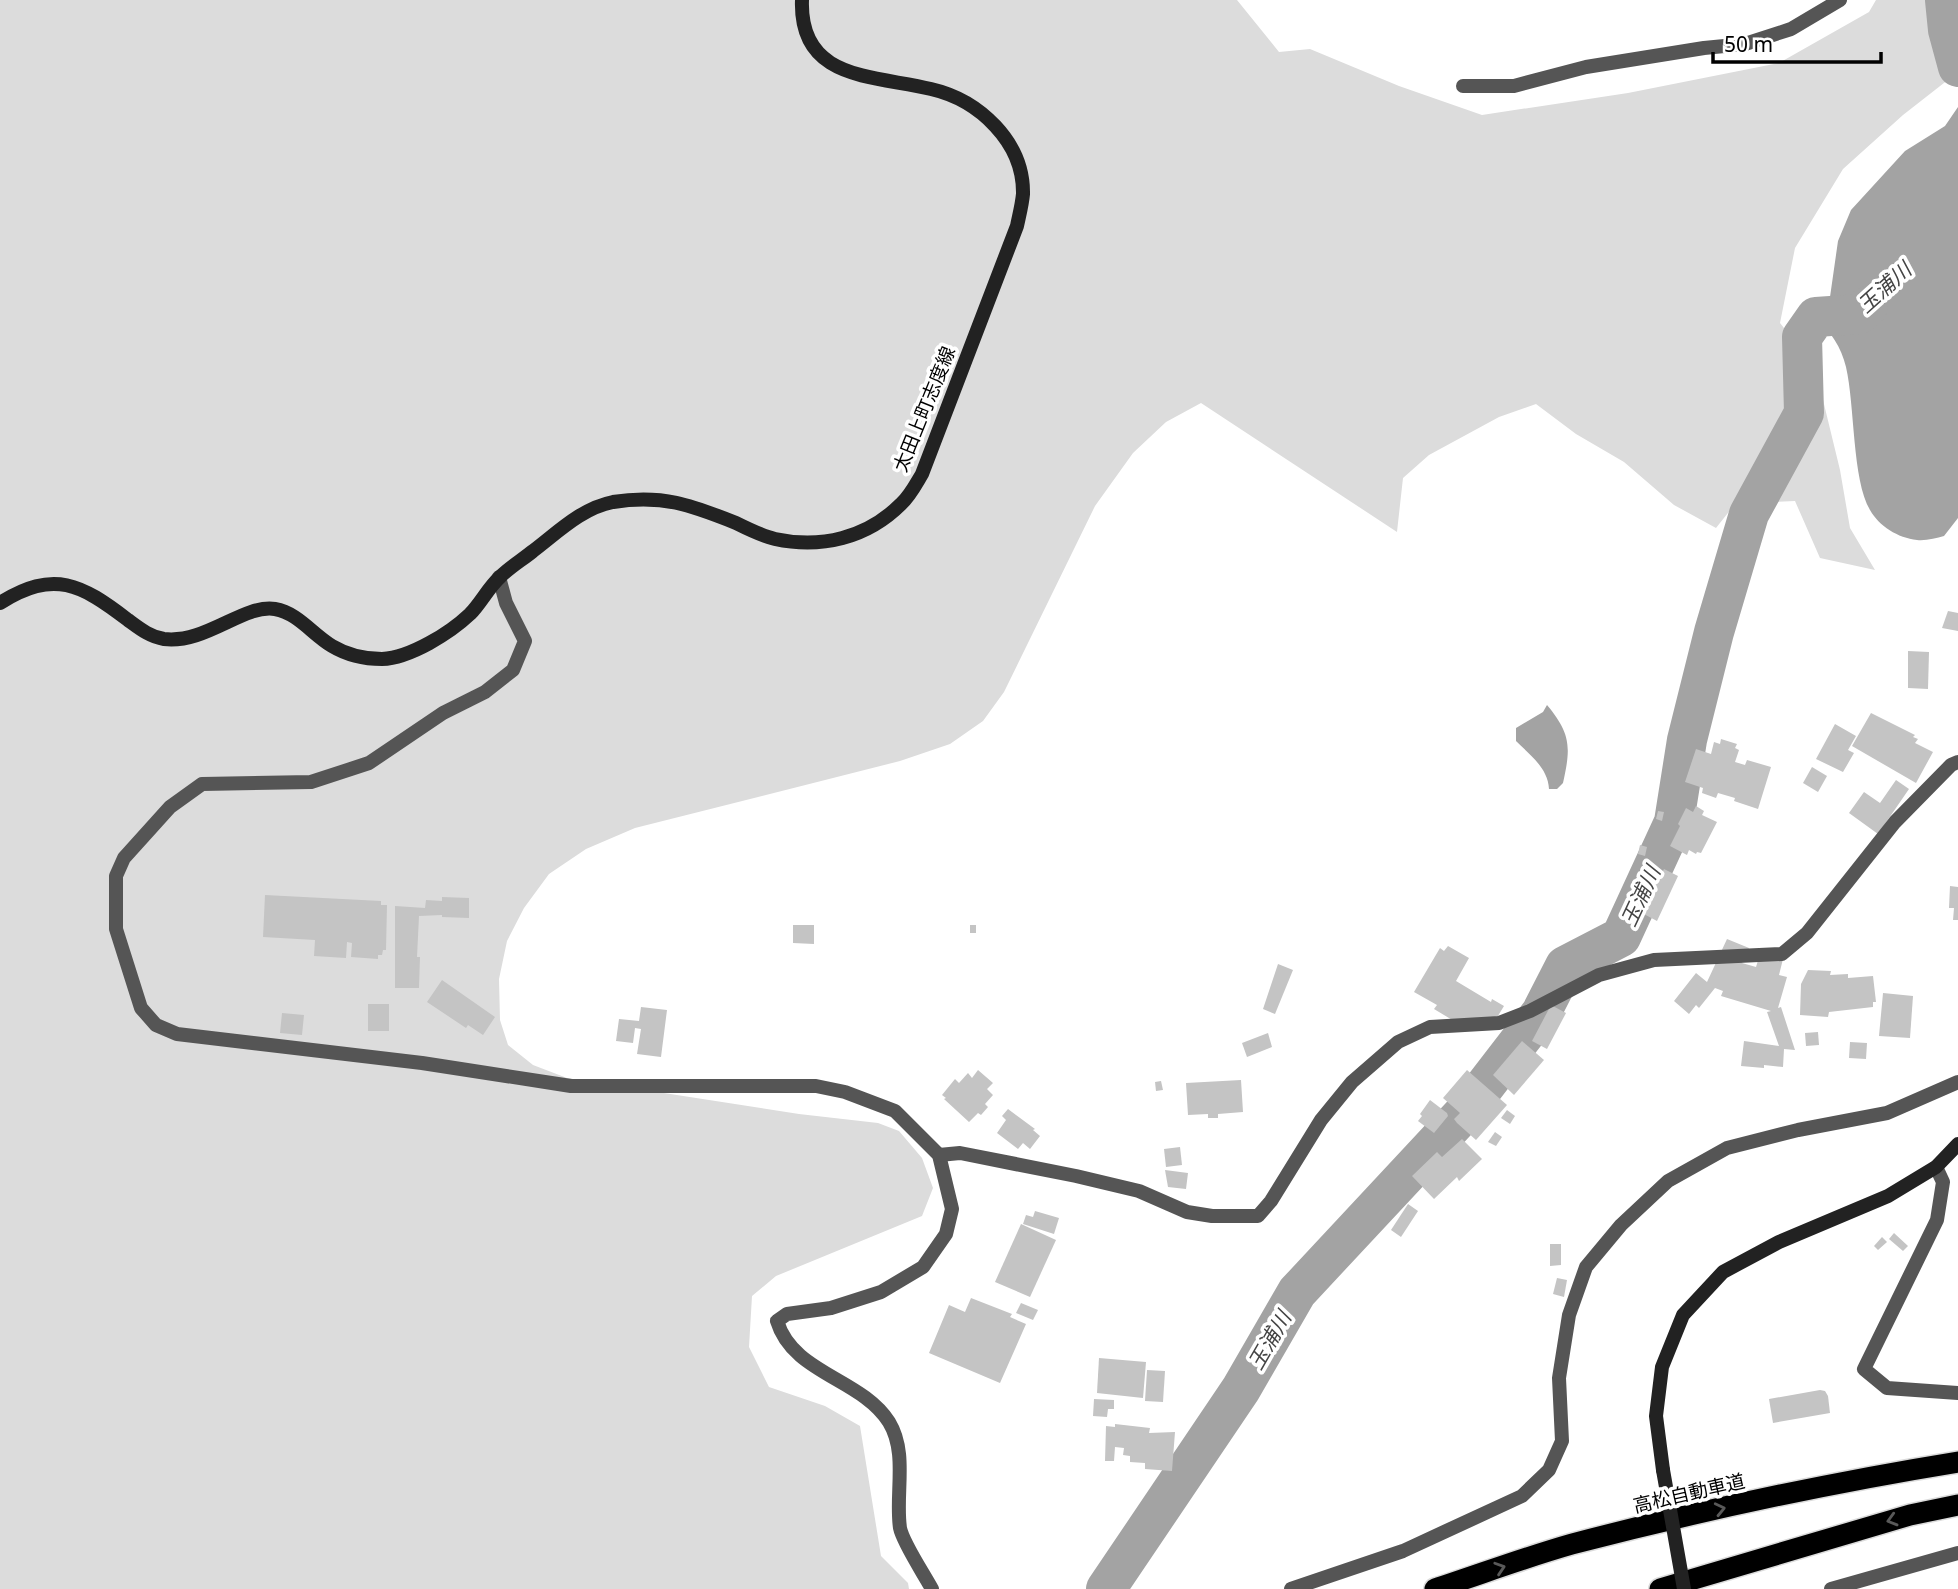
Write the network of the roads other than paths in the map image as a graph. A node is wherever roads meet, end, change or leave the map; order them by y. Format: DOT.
graph roads {
  1 [pos="802,0"];
  2 [pos="1840,0"];
  3 [pos="1463,86"];
  4 [pos="499,577"];
  5 [pos="0,603"];
  6 [pos="1958,762"];
  7 [pos="1958,1082"];
  8 [pos="1958,1144"];
  9 [pos="939,1155"];
  10 [pos="1936,1167"];
  11 [pos="1958,1393"];
  12 [pos="1958,1462"];
  13 [pos="1958,1505"];
  14 [pos="1958,1553"];
  15 [pos="932,1589"];
  16 [pos="1291,1589"];
  17 [pos="1435,1589"];
  18 [pos="1660,1589"];
  19 [pos="1685,1589"];
  20 [pos="1831,1589"];
  1 -- 4 [label="main road, 太田上町志度線"];
  2 -- 3 [label="street"];
  4 -- 5 [label="main road, 太田上町志度線"];
  4 -- 9 [label="street"];
  6 -- 9 [label="street"];
  7 -- 16 [label="street"];
  8 -- 10 [label="main road"];
  9 -- 15 [label="street"];
  10 -- 11 [label="street"];
  10 -- 19 [label="main road, bridge"];
  17 -- 12 [label="highway, 高松自動車道, one-way"];
  13 -- 18 [label="highway, one-way"];
  14 -- 20 [label="street"];
}
